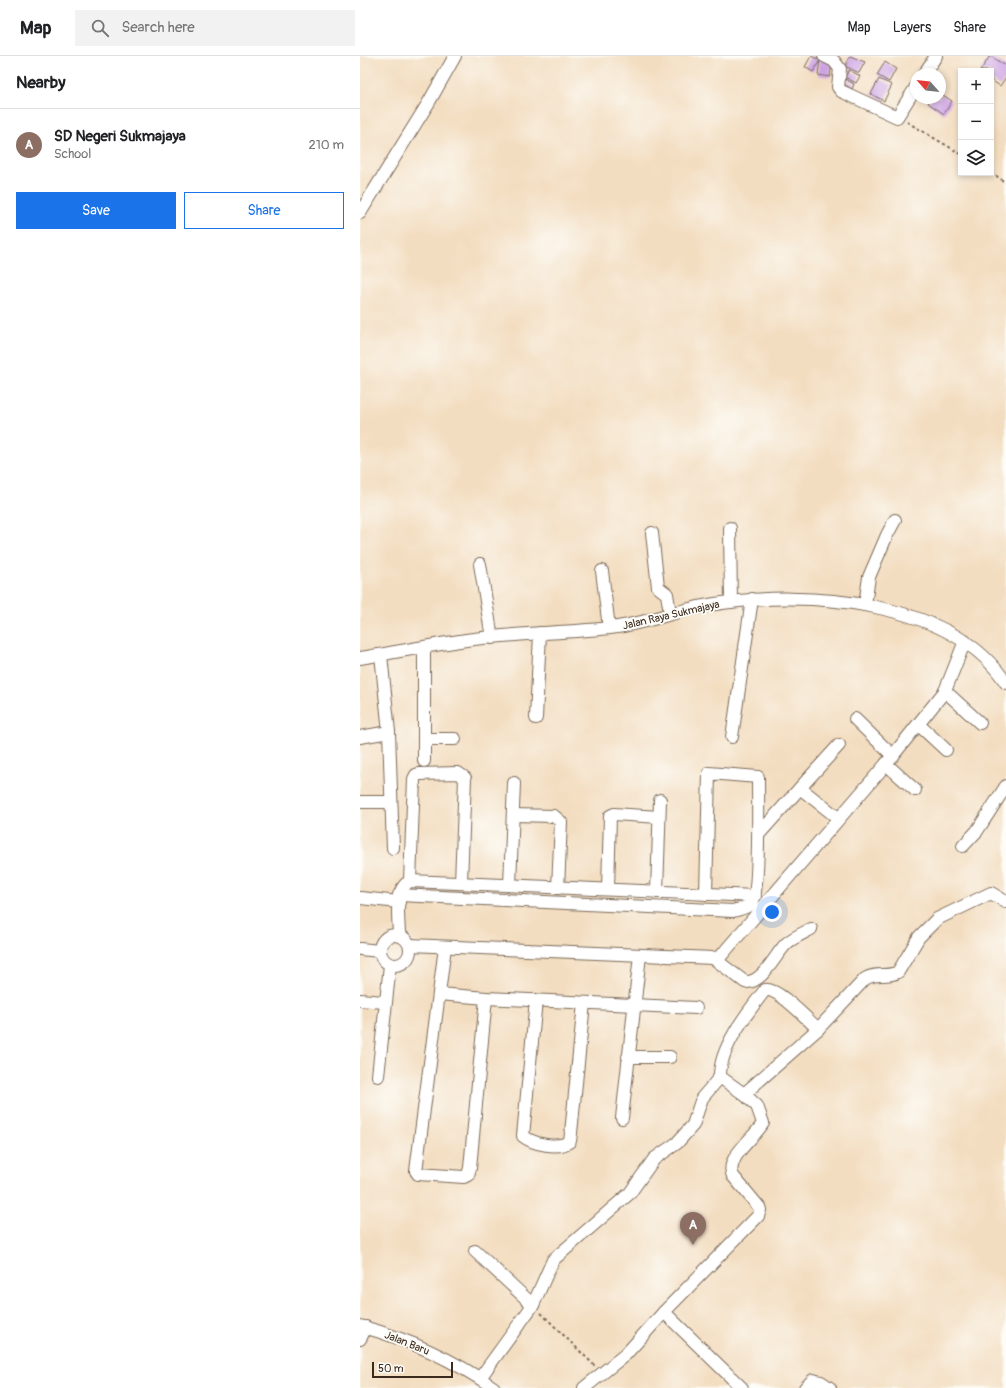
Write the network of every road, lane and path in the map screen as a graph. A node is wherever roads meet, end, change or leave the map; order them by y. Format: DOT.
graph roads {
  1 [pos="455,56"];
  2 [pos="824,56"];
  3 [pos="936,56"];
  4 [pos="928,68"];
  5 [pos="910,96"];
  6 [pos="897,117"];
  7 [pos="958,152"];
  8 [pos="994,174"];
  9 [pos="1006,183"];
  10 [pos="360,212"];
  11 [pos="895,520"];
  12 [pos="730,528"];
  13 [pos="652,533"];
  14 [pos="480,564"];
  15 [pos="602,570"];
  16 [pos="752,599"];
  17 [pos="731,602"];
  18 [pos="865,605"];
  19 [pos="670,614"];
  20 [pos="609,628"];
  21 [pos="540,633"];
  22 [pos="492,638"];
  23 [pos="965,641"];
  24 [pos="424,648"];
  25 [pos="381,655"];
  26 [pos="360,658"];
  27 [pos="1006,683"];
  28 [pos="945,691"];
  29 [pos="536,718"];
  30 [pos="855,719"];
  31 [pos="980,723"];
  32 [pos="919,725"];
  33 [pos="390,732"];
  34 [pos="360,737"];
  35 [pos="732,737"];
  36 [pos="456,739"];
  37 [pos="424,740"];
  38 [pos="839,745"];
  39 [pos="946,750"];
  40 [pos="424,760"];
  41 [pos="890,760"];
  42 [pos="514,783"];
  43 [pos="1006,786"];
  44 [pos="800,788"];
  45 [pos="915,790"];
  46 [pos="660,800"];
  47 [pos="360,802"];
  48 [pos="391,802"];
  49 [pos="513,815"];
  50 [pos="659,817"];
  51 [pos="838,818"];
  52 [pos="759,834"];
  53 [pos="963,846"];
  54 [pos="393,848"];
  55 [pos="410,881"];
  56 [pos="461,882"];
  57 [pos="510,885"];
  58 [pos="558,888"];
  59 [pos="608,889"];
  60 [pos="656,892"];
  61 [pos="706,894"];
  62 [pos="755,896"];
  63 [pos="360,898"];
  64 [pos="399,899"];
  65 [pos="1006,902"];
  66 [pos="811,928"];
  67 [pos="399,936"];
  68 [pos="410,945"];
  69 [pos="445,947"];
  70 [pos="360,949"];
  71 [pos="380,951"];
  72 [pos="640,955"];
  73 [pos="713,958"];
  74 [pos="390,965"];
  75 [pos="439,994"];
  76 [pos="486,998"];
  77 [pos="360,1000"];
  78 [pos="536,1000"];
  79 [pos="384,1002"];
  80 [pos="584,1003"];
  81 [pos="634,1006"];
  82 [pos="696,1008"];
  83 [pos="818,1029"];
  84 [pos="628,1057"];
  85 [pos="670,1058"];
  86 [pos="378,1076"];
  87 [pos="720,1077"];
  88 [pos="744,1094"];
  89 [pos="622,1118"];
  90 [pos="475,1251"];
  91 [pos="533,1304"];
  92 [pos="664,1312"];
  93 [pos="363,1326"];
  94 [pos="360,1339"];
  95 [pos="602,1372"];
  96 [pos="480,1378"];
  97 [pos="494,1388"];
  98 [pos="584,1388"];
  99 [pos="742,1388"];
  100 [pos="805,1388"];
  101 [pos="830,1388"];
  1 -- 10 [label="street"];
  2 -- 6 [label="street"];
  3 -- 4 [label="street"];
  5 -- 6 [label="street"];
  6 -- 7 [label="path"];
  8 -- 9 [label="path"];
  11 -- 18 [label="street"];
  12 -- 17 [label="street"];
  13 -- 19 [label="street"];
  14 -- 22 [label="street"];
  15 -- 20 [label="street"];
  16 -- 17 [label="street, Jalan Raya Sukmajaya"];
  16 -- 18 [label="street, Jalan Raya Sukmajaya"];
  16 -- 35 [label="street"];
  17 -- 19 [label="street, Jalan Raya Sukmajaya"];
  18 -- 23 [label="street, Jalan Raya Sukmajaya"];
  19 -- 20 [label="street, Jalan Raya Sukmajaya"];
  20 -- 21 [label="street, Jalan Raya Sukmajaya"];
  21 -- 22 [label="street, Jalan Raya Sukmajaya"];
  21 -- 29 [label="street"];
  22 -- 24 [label="street, Jalan Raya Sukmajaya"];
  23 -- 27 [label="street, Jalan Raya Sukmajaya"];
  23 -- 28 [label="street"];
  24 -- 25 [label="street, Jalan Raya Sukmajaya"];
  24 -- 37 [label="street"];
  25 -- 26 [label="street, Jalan Raya Sukmajaya"];
  25 -- 33 [label="street"];
  28 -- 31 [label="street"];
  28 -- 32 [label="street"];
  30 -- 41 [label="street"];
  32 -- 39 [label="street"];
  32 -- 41 [label="street"];
  33 -- 34 [label="street"];
  33 -- 48 [label="street"];
  36 -- 37 [label="street"];
  37 -- 40 [label="street"];
  38 -- 44 [label="street"];
  41 -- 45 [label="street"];
  41 -- 51 [label="street"];
  42 -- 49 [label="street"];
  43 -- 53 [label="street"];
  44 -- 51 [label="street"];
  44 -- 52 [label="street"];
  46 -- 50 [label="street"];
  47 -- 48 [label="street"];
  48 -- 54 [label="street"];
  49 -- 57 [label="street"];
  49 -- 58 [label="street"];
  50 -- 59 [label="street"];
  50 -- 60 [label="street"];
  51 -- 73 [label="street"];
  52 -- 61 [label="street"];
  52 -- 62 [label="street"];
  55 -- 56 [label="street"];
  55 -- 56 [label="street"];
  55 -- 64 [label="street"];
  56 -- 57 [label="street"];
  57 -- 58 [label="street"];
  58 -- 59 [label="street"];
  59 -- 60 [label="street"];
  60 -- 61 [label="street"];
  61 -- 62 [label="street"];
  62 -- 64 [label="street"];
  63 -- 64 [label="street"];
  64 -- 67 [label="street"];
  65 -- 83 [label="street"];
  66 -- 73 [label="street"];
  67 -- 68 [label="street"];
  67 -- 71 [label="street"];
  68 -- 69 [label="street"];
  68 -- 74 [label="street"];
  69 -- 72 [label="street"];
  69 -- 75 [label="street"];
  70 -- 71 [label="street"];
  71 -- 74 [label="street"];
  72 -- 73 [label="street"];
  72 -- 81 [label="street"];
  74 -- 79 [label="street"];
  75 -- 76 [label="street"];
  75 -- 76 [label="street"];
  76 -- 78 [label="street"];
  77 -- 79 [label="street"];
  78 -- 80 [label="street"];
  78 -- 80 [label="street"];
  79 -- 86 [label="street"];
  80 -- 81 [label="street"];
  81 -- 82 [label="street"];
  81 -- 84 [label="street"];
  83 -- 87 [label="street"];
  83 -- 88 [label="street"];
  84 -- 85 [label="street"];
  84 -- 89 [label="street"];
  87 -- 88 [label="street"];
  87 -- 91 [label="street"];
  88 -- 92 [label="street"];
  90 -- 91 [label="street"];
  91 -- 95 [label="path"];
  91 -- 96 [label="street"];
  92 -- 95 [label="street"];
  92 -- 99 [label="street"];
  93 -- 94 [label="street"];
  93 -- 96 [label="street, Jalan Baru"];
  95 -- 98 [label="street"];
  96 -- 97 [label="street, Jalan Baru"];
  100 -- 101 [label="street"];
}
